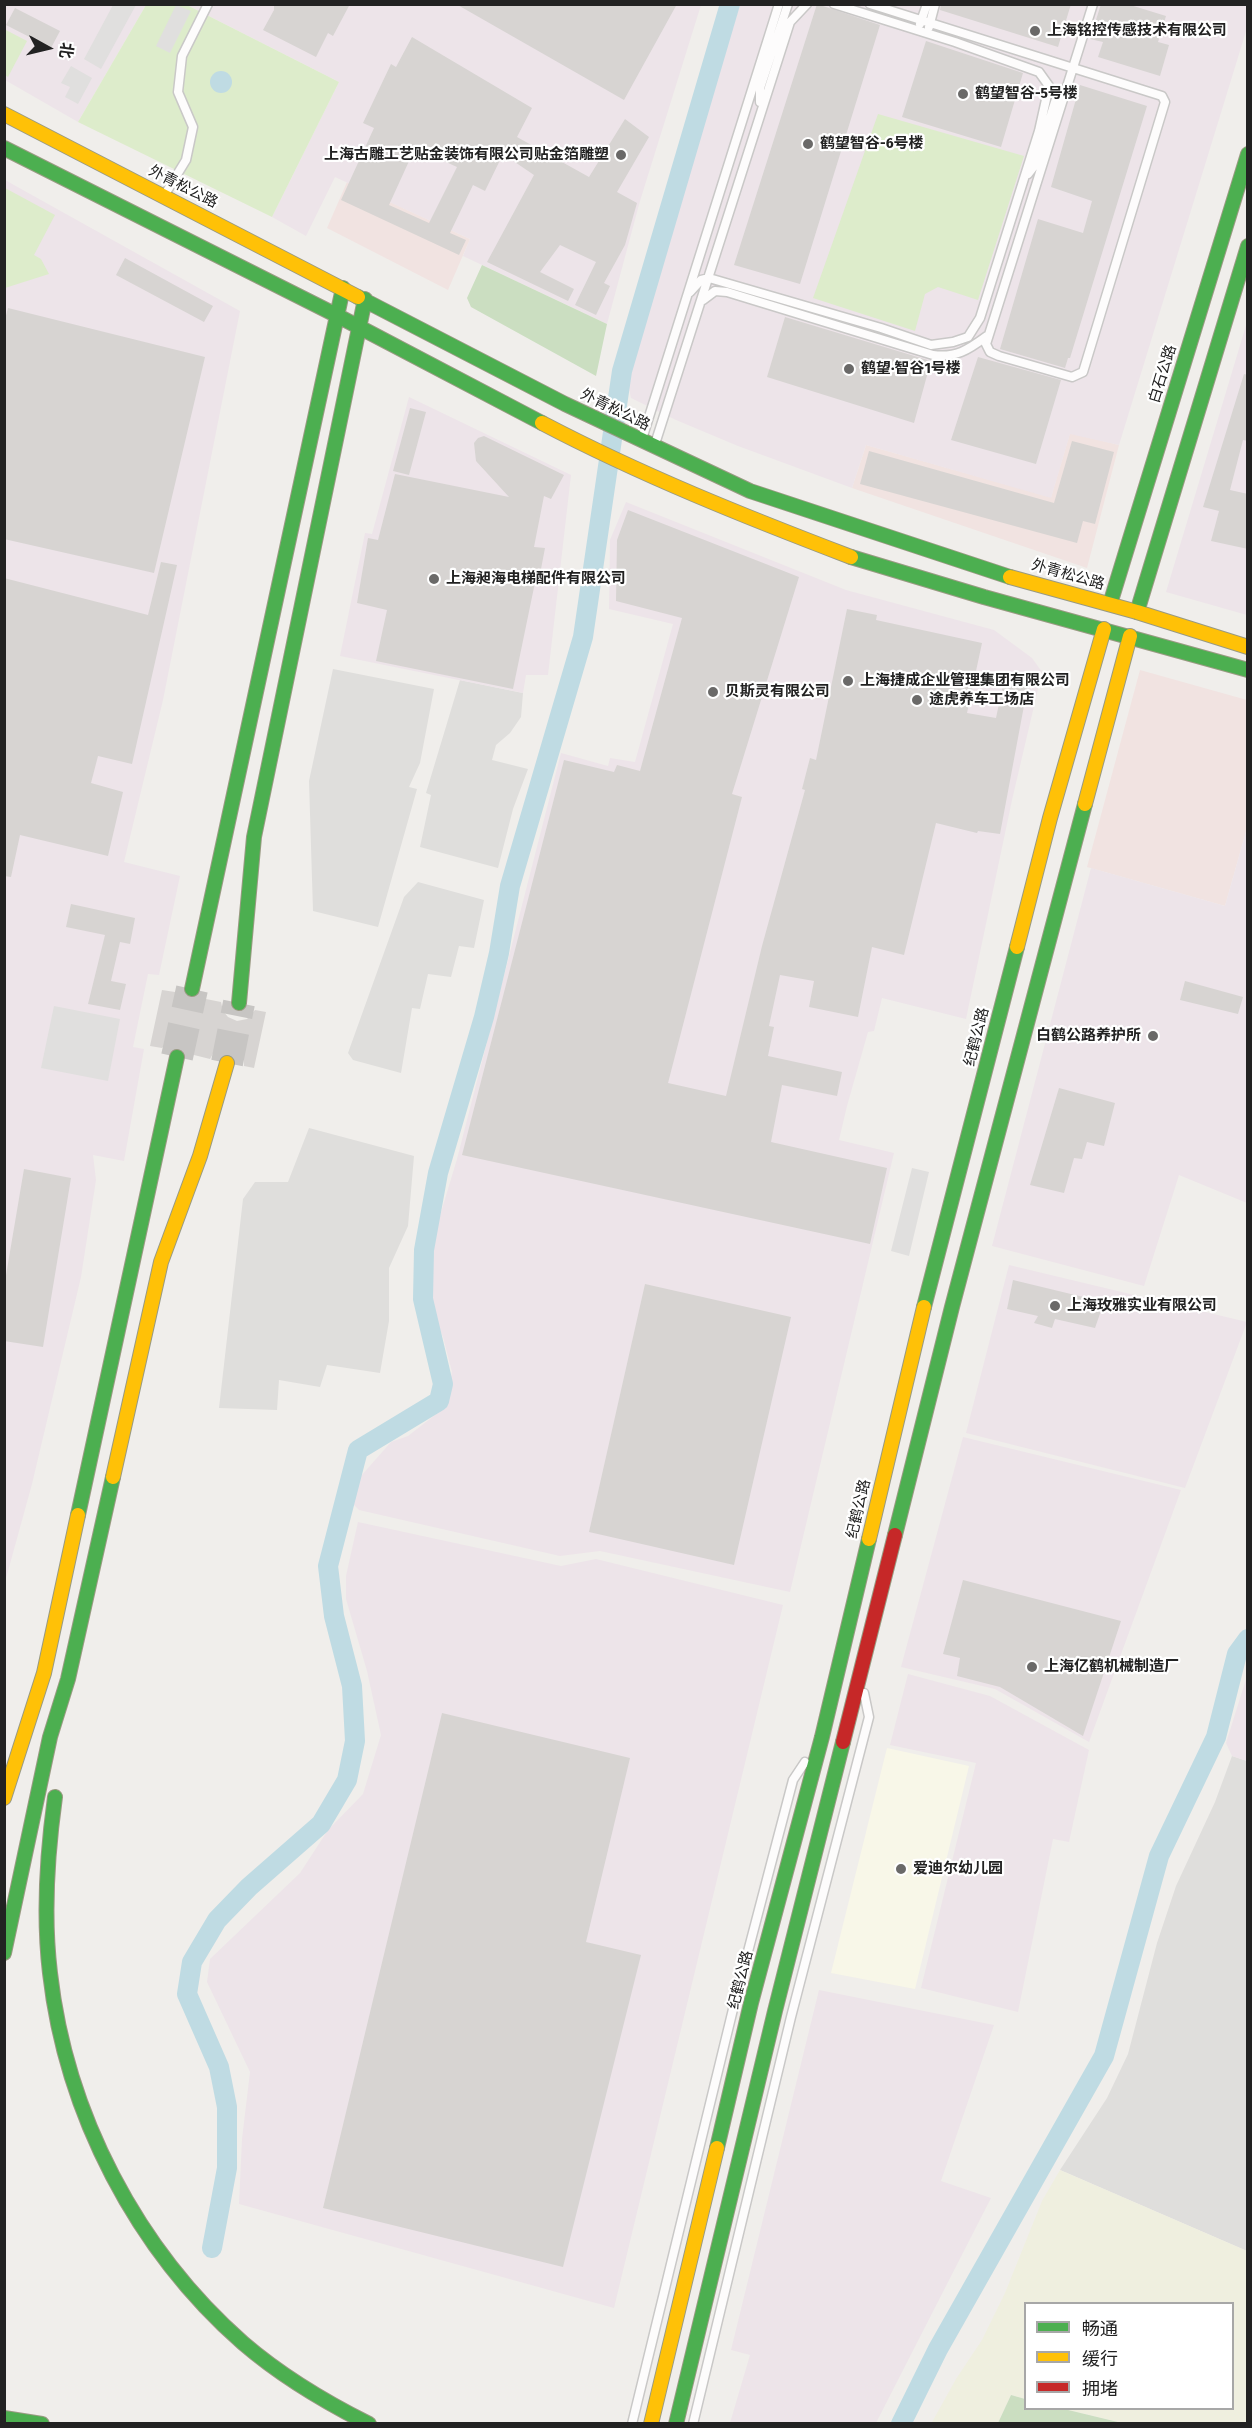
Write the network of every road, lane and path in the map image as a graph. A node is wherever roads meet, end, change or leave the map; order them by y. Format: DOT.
graph roads {
  1 [pos="208,4"];
  2 [pos="779,4"];
  3 [pos="788,4"];
  4 [pos="807,4"];
  5 [pos="834,4"];
  6 [pos="870,4"];
  7 [pos="927,4"];
  8 [pos="935,4"];
  9 [pos="1087,4"];
  10 [pos="1093,4"];
  11 [pos="926,21"];
  12 [pos="922,32"];
  13 [pos="1069,66"];
  14 [pos="760,111"];
  15 [pos="4,114"];
  16 [pos="4,148"];
  17 [pos="1248,154"];
  18 [pos="1022,183"];
  19 [pos="164,196"];
  20 [pos="1248,246"];
  21 [pos="709,278"];
  22 [pos="343,288"];
  23 [pos="690,292"];
  24 [pos="365,299"];
  25 [pos="703,300"];
  26 [pos="338,316"];
  27 [pos="359,328"];
  28 [pos="987,336"];
  29 [pos="643,442"];
  30 [pos="1110,604"];
  31 [pos="1137,612"];
  32 [pos="1104,629"];
  33 [pos="1130,636"];
  34 [pos="1248,647"];
  35 [pos="1248,670"];
  36 [pos="192,989"];
  37 [pos="239,1003"];
  38 [pos="177,1057"];
  39 [pos="227,1063"];
  40 [pos="44,1673"];
  41 [pos="861,1675"];
  42 [pos="68,1679"];
  43 [pos="822,1737"];
  44 [pos="61,1750"];
  45 [pos="28,1769"];
  46 [pos="57,1782"];
  47 [pos="4,1798"];
  48 [pos="4,1953"];
  49 [pos="4,2418"];
  50 [pos="42,2424"];
  51 [pos="369,2424"];
  52 [pos="632,2424"];
  53 [pos="651,2424"];
  54 [pos="676,2424"];
  55 [pos="693,2424"];
  1 -- 19 [label="lane"];
  2 -- 23 [label="lane"];
  3 -- 14 [label="lane"];
  4 -- 14 [label="lane"];
  5 -- 12 [label="lane"];
  6 -- 11 [label="lane"];
  7 -- 11 [label="lane"];
  8 -- 11 [label="lane"];
  9 -- 13 [label="lane"];
  10 -- 13 [label="lane"];
  11 -- 12 [label="lane"];
  11 -- 13 [label="lane"];
  12 -- 18 [label="lane"];
  13 -- 18 [label="lane"];
  13 -- 28 [label="lane"];
  13 -- 28 [label="lane"];
  14 -- 21 [label="lane"];
  15 -- 19 [label="main road, 外青松公路"];
  16 -- 26 [label="main road"];
  17 -- 30 [label="main road, 白石公路"];
  18 -- 21 [label="lane"];
  19 -- 22 [label="main road, 外青松公路"];
  20 -- 31 [label="main road"];
  21 -- 23 [label="lane"];
  21 -- 25 [label="lane"];
  22 -- 24 [label="main road, 外青松公路"];
  22 -- 26 [label="main road"];
  23 -- 29 [label="lane"];
  24 -- 27 [label="main road"];
  24 -- 29 [label="main road, 外青松公路"];
  25 -- 28 [label="lane"];
  25 -- 29 [label="lane"];
  26 -- 27 [label="main road"];
  26 -- 36 [label="main road"];
  27 -- 32 [label="main road"];
  27 -- 37 [label="main road"];
  29 -- 30 [label="main road, 外青松公路"];
  30 -- 31 [label="main road, 外青松公路"];
  30 -- 32 [label="main road, 纪鹤公路"];
  31 -- 33 [label="main road"];
  31 -- 34 [label="main road, 外青松公路"];
  32 -- 33 [label="main road"];
  32 -- 43 [label="main road, 纪鹤公路"];
  33 -- 35 [label="main road"];
  33 -- 41 [label="main road"];
  38 -- 40 [label="main road"];
  39 -- 42 [label="main road"];
  40 -- 45 [label="main road"];
  40 -- 47 [label="main road"];
  41 -- 54 [label="main road"];
  41 -- 55 [label="lane"];
  42 -- 44 [label="main road"];
  42 -- 48 [label="main road"];
  43 -- 52 [label="lane"];
  43 -- 53 [label="main road, 纪鹤公路"];
  46 -- 51 [label="main road"];
  49 -- 50 [label="main road"];
}
